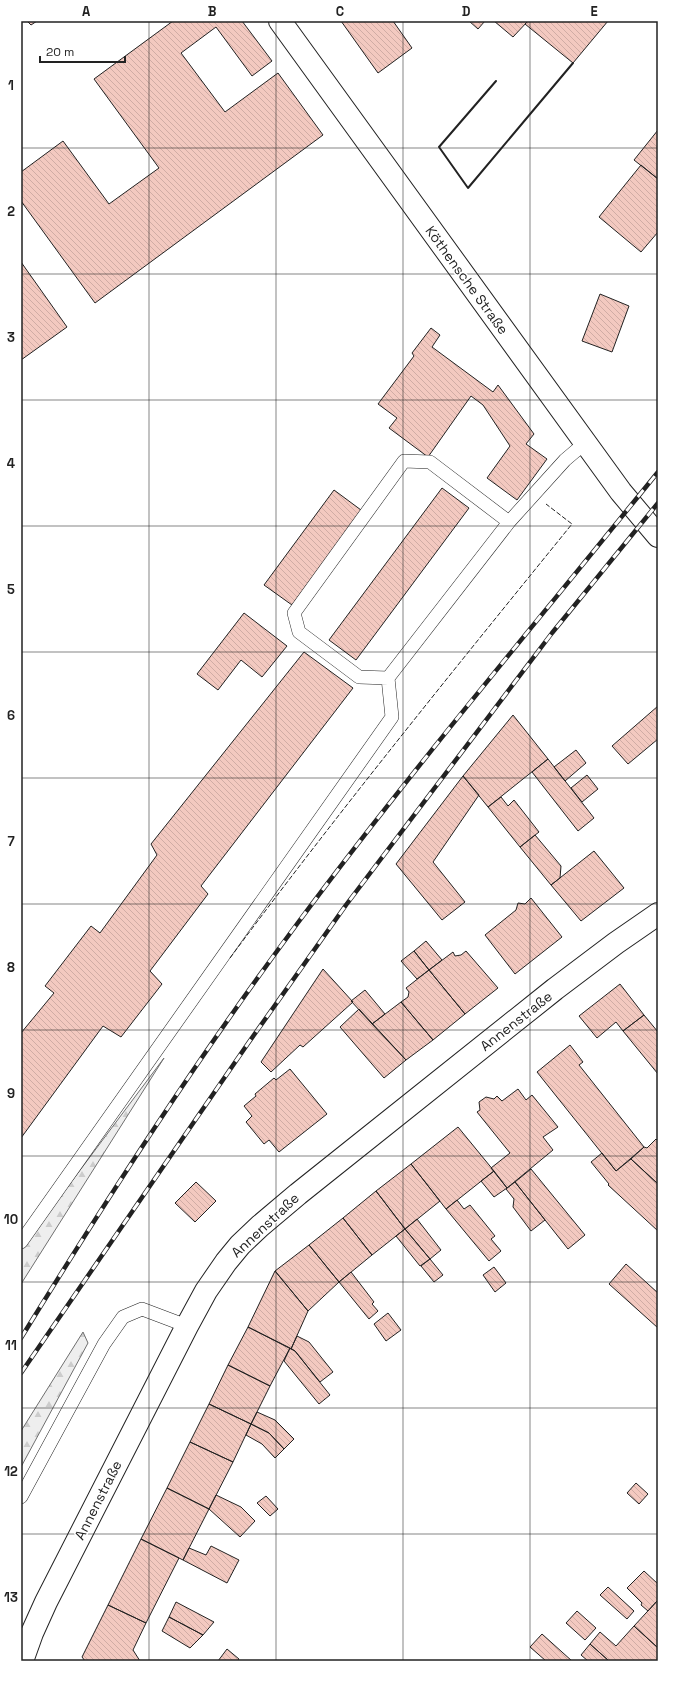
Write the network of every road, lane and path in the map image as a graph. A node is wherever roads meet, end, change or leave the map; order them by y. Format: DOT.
graph roads {
  1 [pos="280,21"];
  2 [pos="585,443"];
  3 [pos="509,522"];
  4 [pos="658,536"];
  5 [pos="388,678"];
  6 [pos="658,914"];
  7 [pos="21,1242"];
  8 [pos="187,1326"];
  9 [pos="21,1497"];
  10 [pos="22,1661"];
  1 -- 2 [label="main road, Köthensche Straße"];
  2 -- 3 [label="lane"];
  2 -- 4 [label="main road, Köthensche Straße"];
  3 -- 5 [label="lane"];
  3 -- 5 [label="lane"];
  5 -- 7 [label="lane"];
  6 -- 8 [label="main road, Annenstraße"];
  8 -- 9 [label="lane"];
  8 -- 10 [label="main road, Annenstraße"];
}
